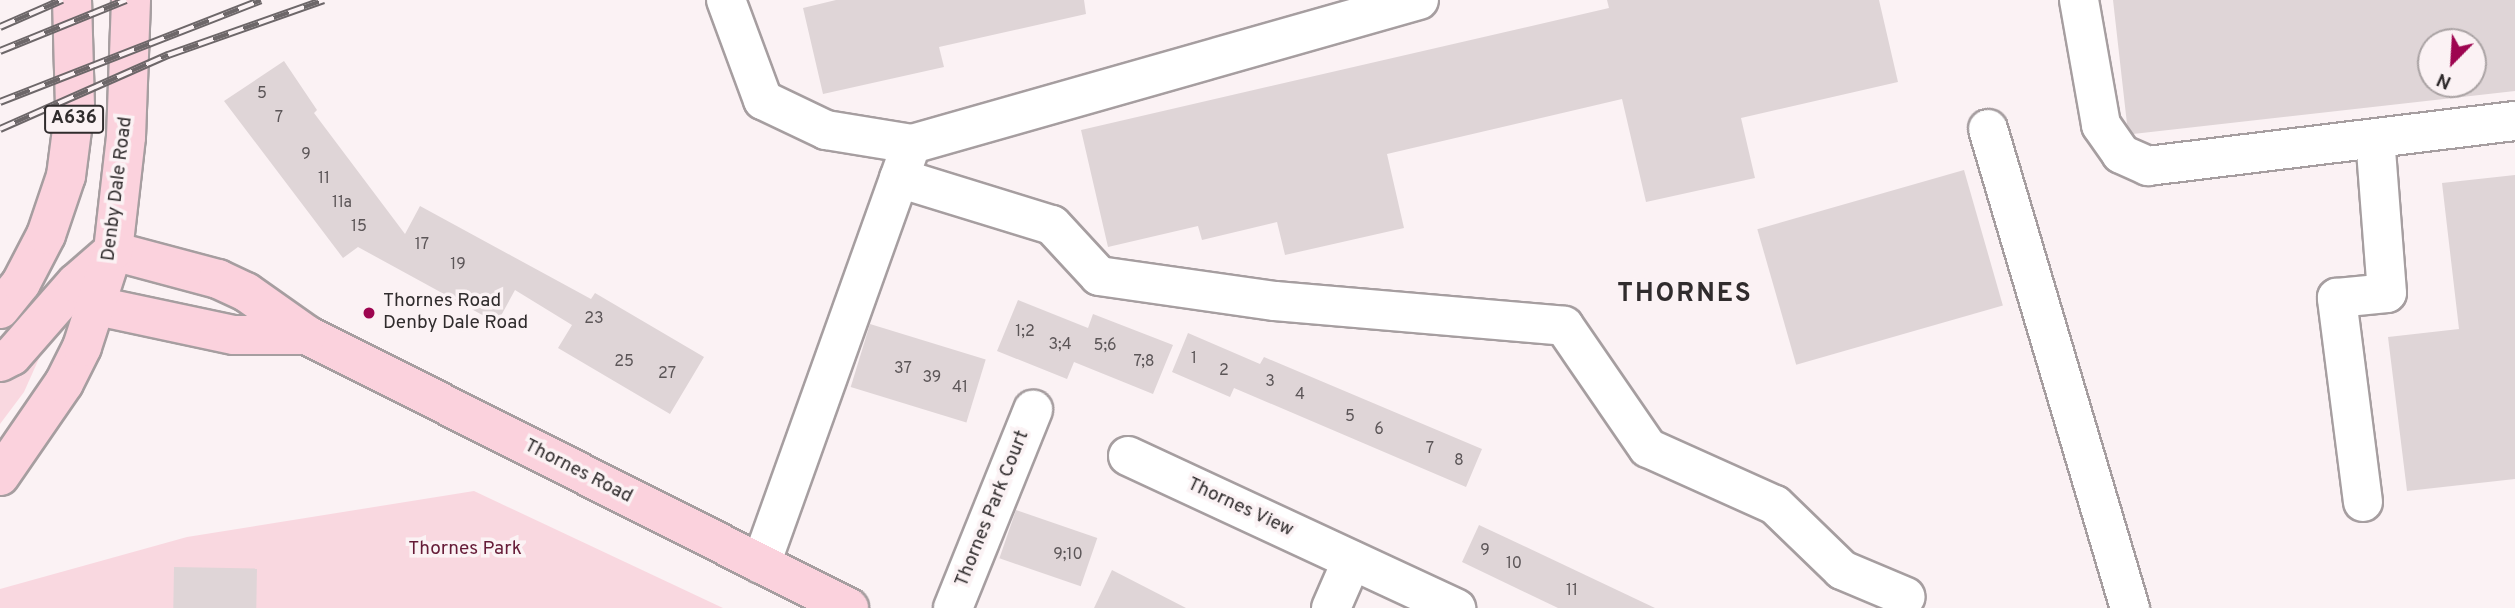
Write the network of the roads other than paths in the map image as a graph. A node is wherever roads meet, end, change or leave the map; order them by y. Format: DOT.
graph roads {
  1 [pos="72,0"];
  2 [pos="131,0"];
  3 [pos="726,0"];
  4 [pos="1419,0"];
  5 [pos="2079,0"];
  6 [pos="2515,121"];
  7 [pos="1988,129"];
  8 [pos="2375,138"];
  9 [pos="906,161"];
  10 [pos="46,235"];
  11 [pos="113,251"];
  12 [pos="86,295"];
  13 [pos="0,309"];
  14 [pos="307,335"];
  15 [pos="0,362"];
  16 [pos="1033,410"];
  17 [pos="1128,456"];
  18 [pos="0,476"];
  19 [pos="2363,502"];
  20 [pos="1352,560"];
  21 [pos="761,564"];
  22 [pos="1906,597"];
  23 [pos="849,608"];
  24 [pos="953,608"];
  25 [pos="1331,608"];
  26 [pos="1457,608"];
  27 [pos="2130,608"];
  1 -- 10 [label="main road, A636"];
  2 -- 11 [label="main road, Denby Dale Road / A636"];
  3 -- 9 [label="street"];
  4 -- 9 [label="street"];
  5 -- 8 [label="street"];
  6 -- 8 [label="street"];
  7 -- 27 [label="street"];
  8 -- 19 [label="street"];
  9 -- 21 [label="street"];
  9 -- 22 [label="street"];
  10 -- 12 [label="main road"];
  10 -- 13 [label="main road, A636"];
  11 -- 12 [label="main road, Denby Dale Road / A636"];
  11 -- 14 [label="main road, Thornes Road"];
  12 -- 14 [label="main road, Thornes Road"];
  12 -- 15 [label="main road, A636"];
  12 -- 18 [label="main road, Denby Dale Road / A636"];
  14 -- 21 [label="main road, Thornes Road"];
  16 -- 24 [label="street, Thornes Park Court"];
  17 -- 20 [label="street, Thornes View"];
  20 -- 25 [label="street"];
  20 -- 26 [label="street, Thornes View"];
  21 -- 23 [label="main road, Thornes Road"];
}
